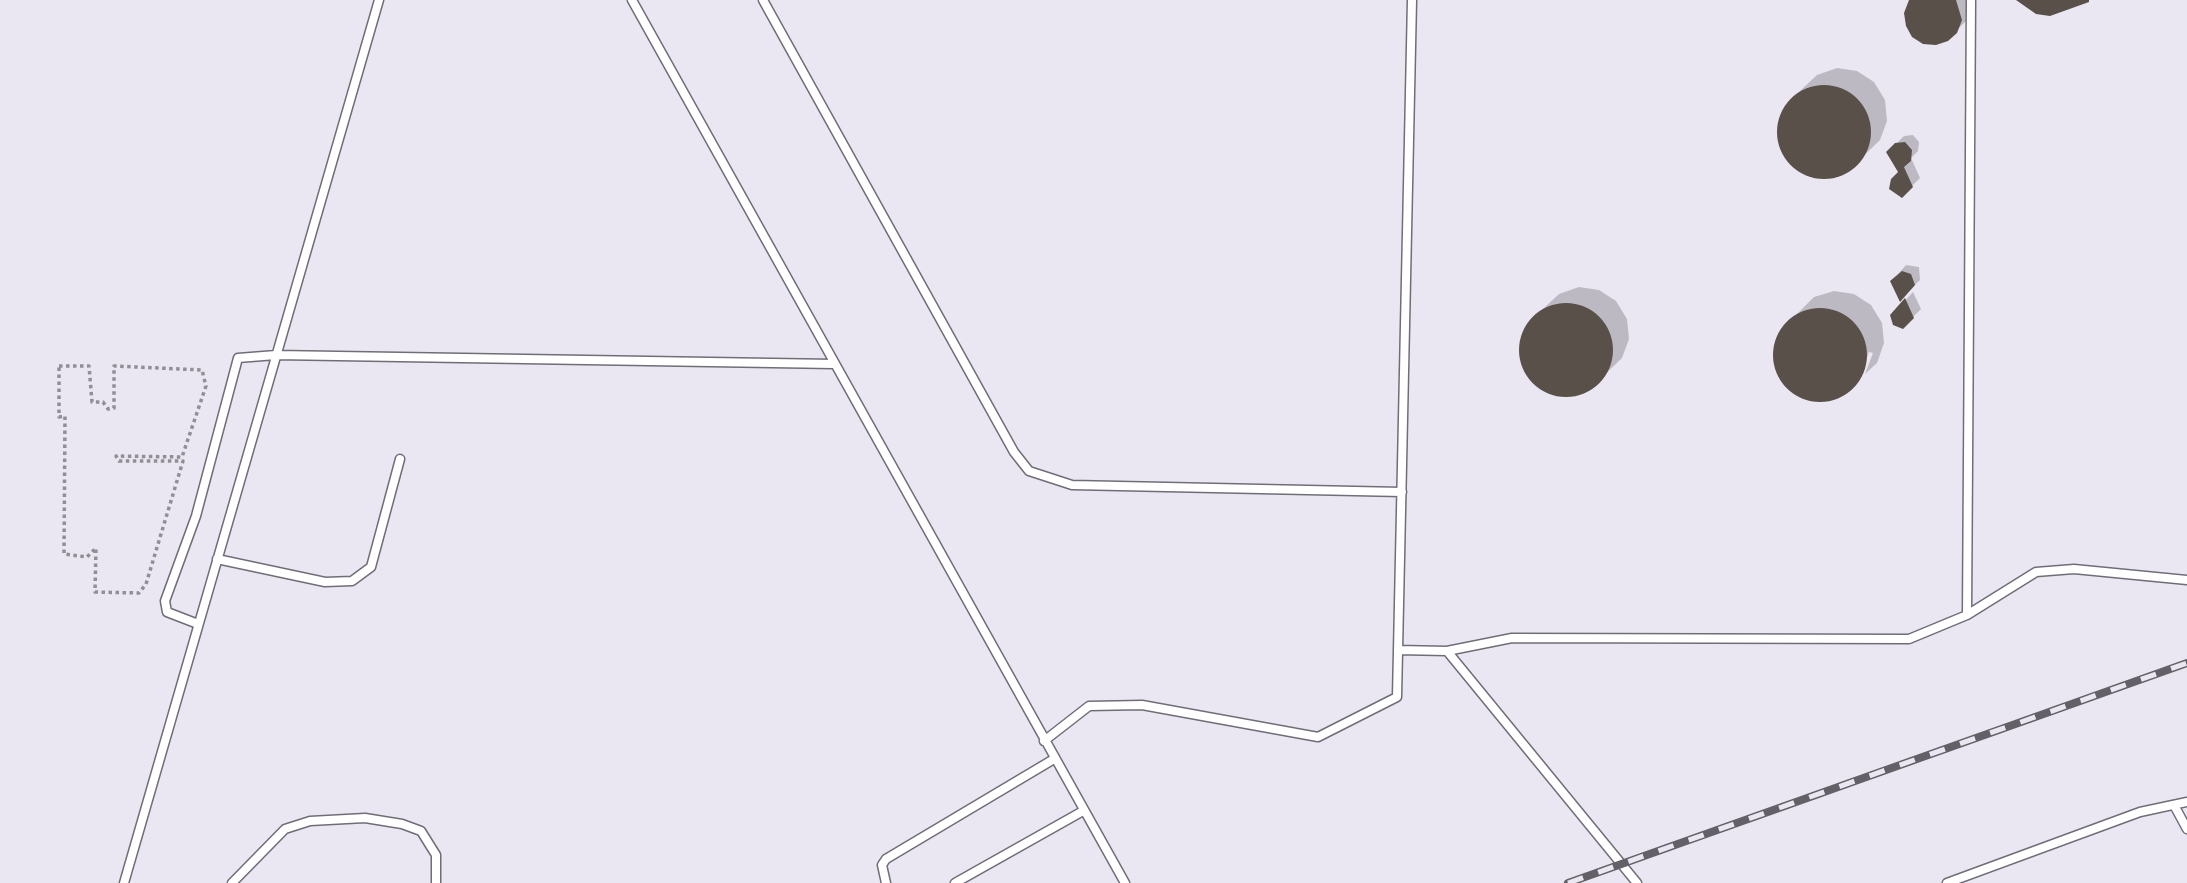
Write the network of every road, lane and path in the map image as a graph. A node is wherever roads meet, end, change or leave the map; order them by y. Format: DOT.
graph roads {
  1 [pos="379,0"];
  2 [pos="632,0"];
  3 [pos="763,0"];
  4 [pos="1412,0"];
  5 [pos="1971,0"];
  6 [pos="276,355"];
  7 [pos="834,364"];
  8 [pos="114,366"];
  9 [pos="400,459"];
  10 [pos="1402,492"];
  11 [pos="217,559"];
  12 [pos="2187,580"];
  13 [pos="1967,615"];
  14 [pos="198,624"];
  15 [pos="1398,650"];
  16 [pos="1447,651"];
  17 [pos="1044,741"];
  18 [pos="1054,759"];
  19 [pos="2187,802"];
  20 [pos="2174,805"];
  21 [pos="1083,811"];
  22 [pos="2187,829"];
  23 [pos="124,883"];
  24 [pos="232,883"];
  25 [pos="436,883"];
  26 [pos="886,883"];
  27 [pos="955,883"];
  28 [pos="1125,883"];
  29 [pos="1637,883"];
  30 [pos="1947,883"];
  1 -- 6 [label="lane"];
  2 -- 7 [label="lane"];
  3 -- 10 [label="lane"];
  4 -- 10 [label="lane"];
  5 -- 13 [label="lane"];
  6 -- 7 [label="lane"];
  6 -- 11 [label="lane"];
  6 -- 14 [label="lane"];
  7 -- 17 [label="lane"];
  8 -- 8 [label="path"];
  9 -- 11 [label="lane"];
  10 -- 15 [label="lane"];
  11 -- 14 [label="lane"];
  12 -- 13 [label="lane"];
  13 -- 16 [label="lane"];
  14 -- 23 [label="lane"];
  15 -- 16 [label="lane"];
  15 -- 17 [label="lane"];
  16 -- 29 [label="lane"];
  17 -- 18 [label="lane"];
  18 -- 21 [label="lane"];
  18 -- 26 [label="lane"];
  19 -- 20 [label="lane"];
  20 -- 22 [label="lane"];
  20 -- 30 [label="lane"];
  21 -- 27 [label="lane"];
  21 -- 28 [label="lane"];
  24 -- 25 [label="lane"];
}
